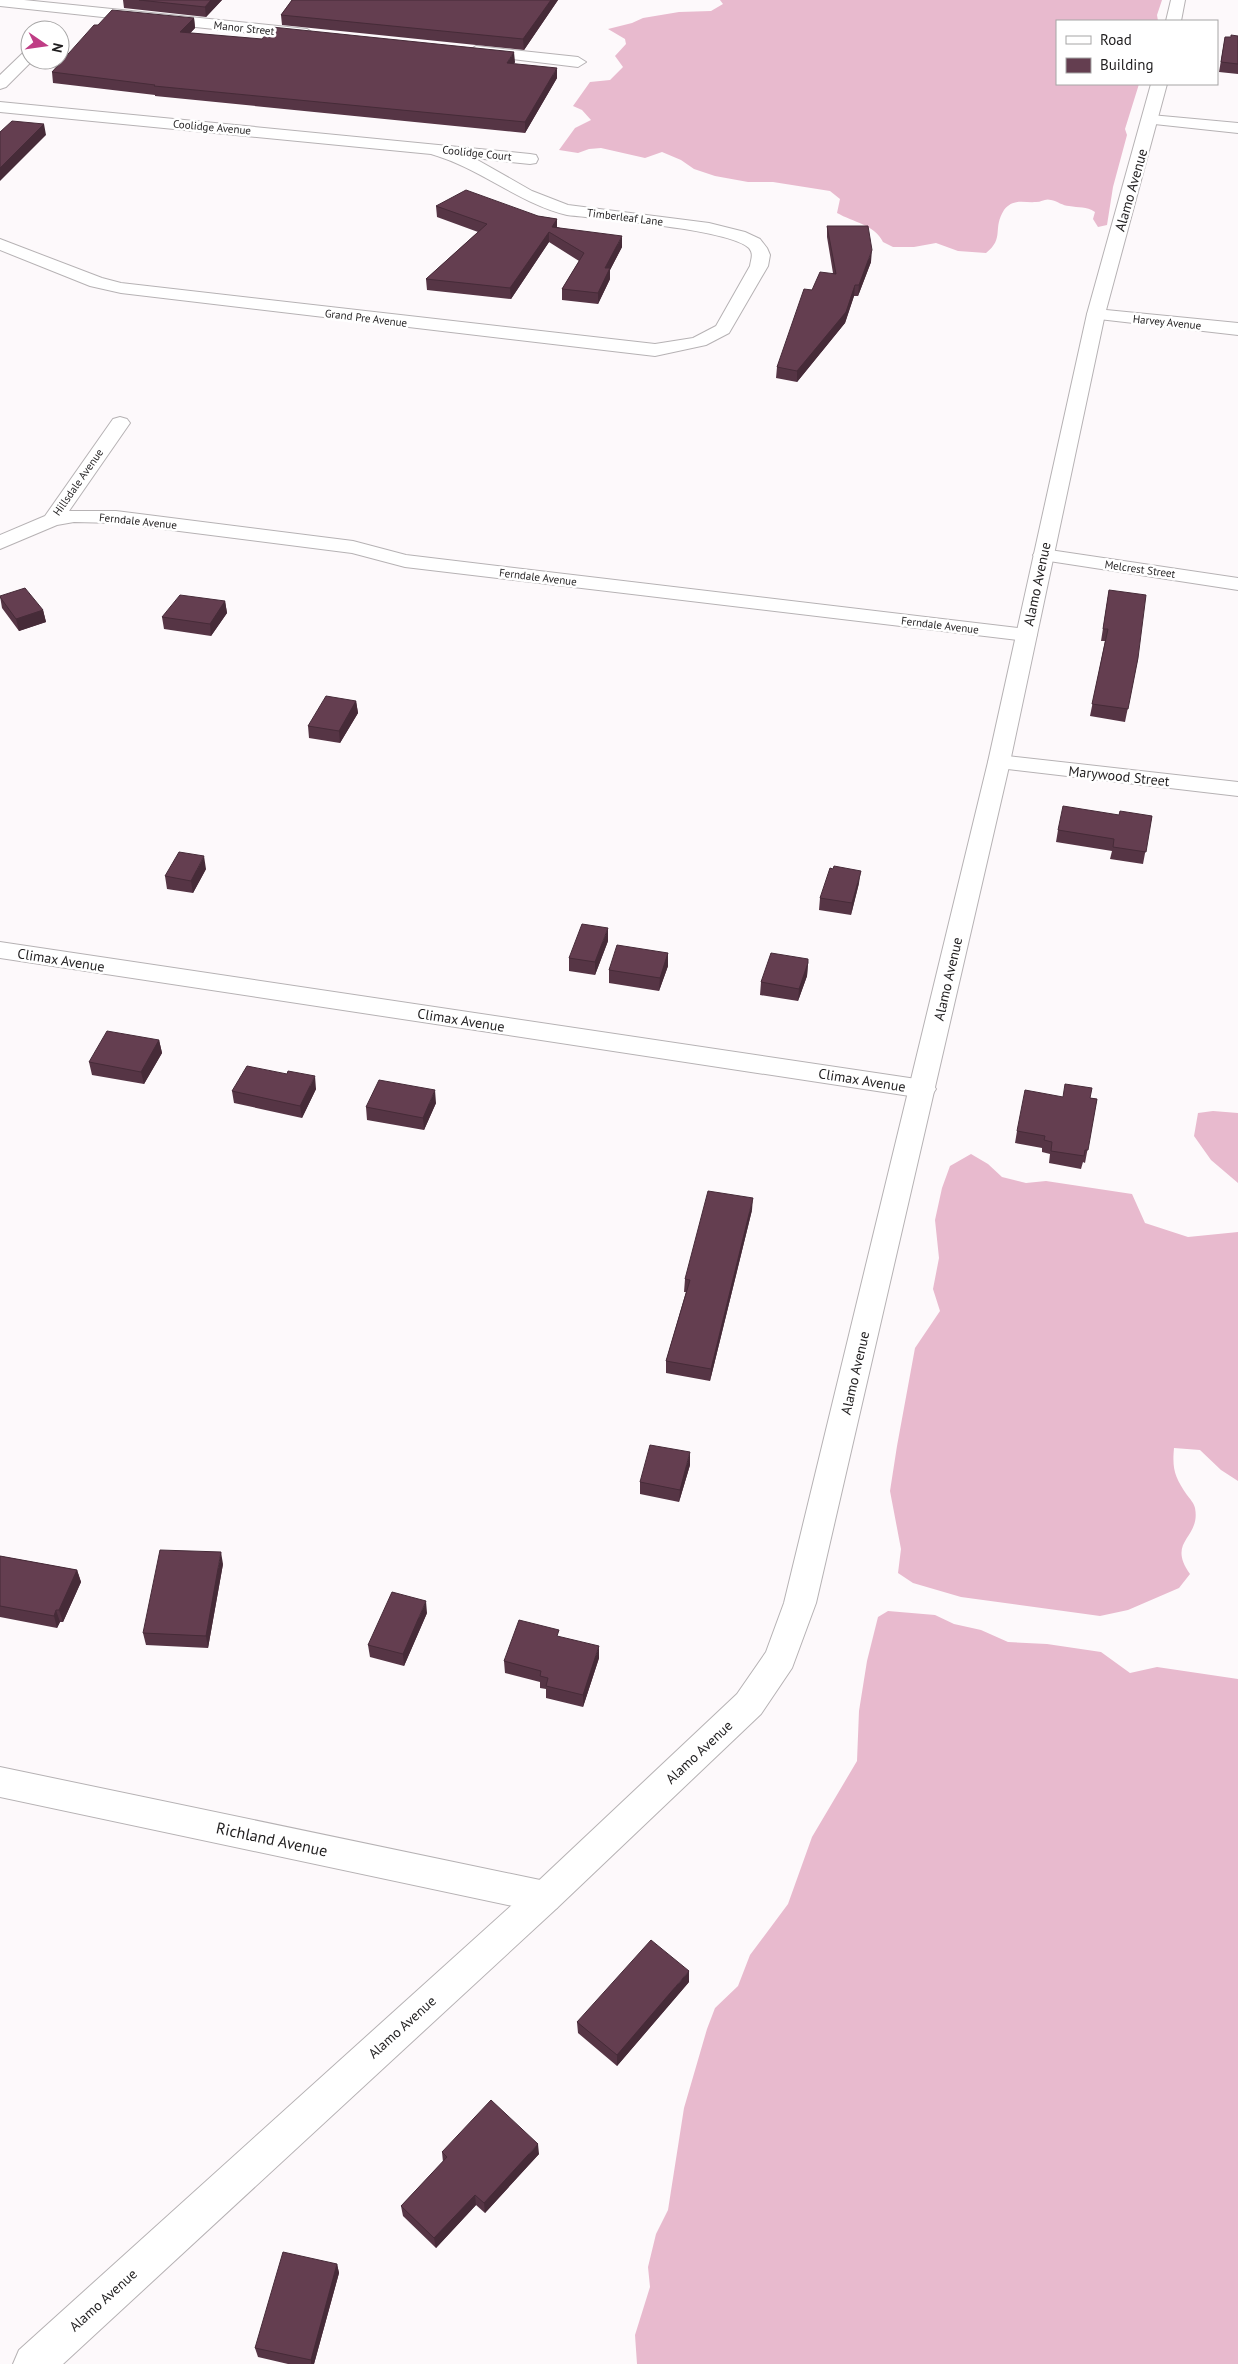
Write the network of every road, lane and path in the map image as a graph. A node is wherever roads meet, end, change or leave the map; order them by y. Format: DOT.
graph roads {
  1 [pos="1178,0"];
  2 [pos="0,2"];
  3 [pos="78,5"];
  4 [pos="63,20"];
  5 [pos="1174,20"];
  6 [pos="320,36"];
  7 [pos="458,49"];
  8 [pos="578,62"];
  9 [pos="20,64"];
  10 [pos="0,84"];
  11 [pos="1159,85"];
  12 [pos="0,107"];
  13 [pos="1150,120"];
  14 [pos="1238,128"];
  15 [pos="424,147"];
  16 [pos="530,158"];
  17 [pos="0,244"];
  18 [pos="1096,314"];
  19 [pos="730,318"];
  20 [pos="1238,329"];
  21 [pos="120,423"];
  22 [pos="52,520"];
  23 [pos="0,542"];
  24 [pos="1043,555"];
  25 [pos="1238,584"];
  26 [pos="1026,635"];
  27 [pos="1000,762"];
  28 [pos="1238,789"];
  29 [pos="0,950"];
  30 [pos="922,1089"];
  31 [pos="0,1782"];
  32 [pos="545,1897"];
  33 [pos="33,2364"];
  1 -- 5 [label="street"];
  2 -- 3 [label="street, Manor Street"];
  3 -- 4 [label="street"];
  3 -- 6 [label="street, Manor Street"];
  7 -- 8 [label="street"];
  9 -- 10 [label="street"];
  11 -- 13 [label="street, Alamo Avenue"];
  12 -- 15 [label="street, Coolidge Avenue"];
  13 -- 14 [label="street"];
  13 -- 18 [label="street, Alamo Avenue"];
  15 -- 16 [label="street, Coolidge Court"];
  15 -- 19 [label="street, Timberleaf Lane"];
  17 -- 19 [label="street, Grand Pre Avenue"];
  18 -- 20 [label="street, Harvey Avenue"];
  18 -- 24 [label="street, Alamo Avenue"];
  21 -- 22 [label="street, Hillsdale Avenue"];
  22 -- 23 [label="street, Hillsdale Avenue"];
  22 -- 26 [label="street, Ferndale Avenue"];
  24 -- 25 [label="street, Melcrest Street"];
  24 -- 26 [label="street, Alamo Avenue"];
  26 -- 27 [label="street, Alamo Avenue"];
  27 -- 28 [label="street, Marywood Street"];
  27 -- 30 [label="street, Alamo Avenue"];
  29 -- 30 [label="street, Climax Avenue"];
  30 -- 32 [label="street, Alamo Avenue"];
  31 -- 32 [label="street, Richland Avenue"];
  32 -- 33 [label="street, Alamo Avenue"];
}
